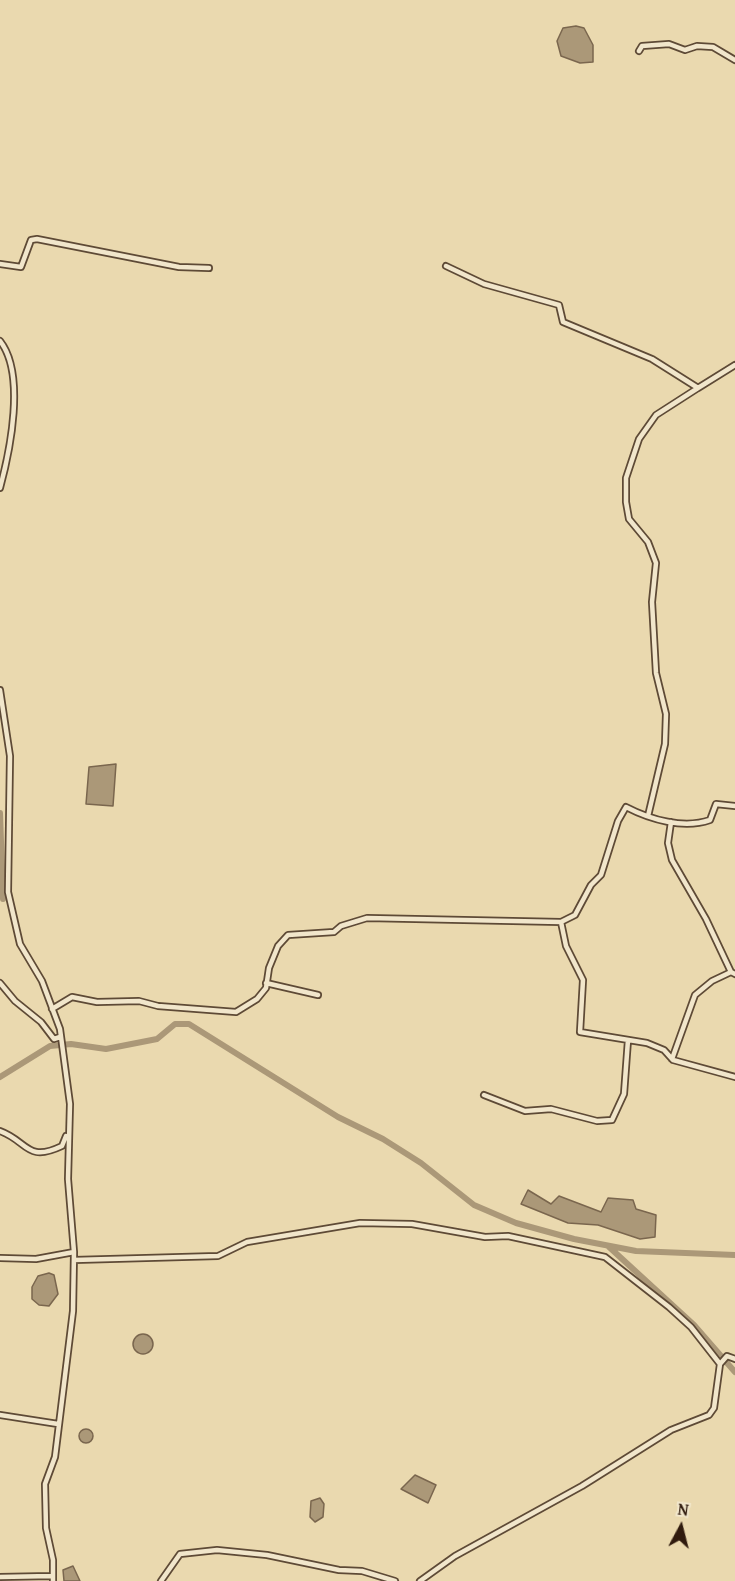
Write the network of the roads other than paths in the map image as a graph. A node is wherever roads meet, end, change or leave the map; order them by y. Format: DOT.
graph roads {
  1 [pos="639,51"];
  2 [pos="735,60"];
  3 [pos="0,264"];
  4 [pos="446,266"];
  5 [pos="209,268"];
  6 [pos="0,341"];
  7 [pos="735,365"];
  8 [pos="698,388"];
  9 [pos="0,488"];
  10 [pos="0,690"];
  11 [pos="735,806"];
  12 [pos="648,816"];
  13 [pos="671,822"];
  14 [pos="561,922"];
  15 [pos="733,973"];
  16 [pos="0,983"];
  17 [pos="266,983"];
  18 [pos="318,994"];
  19 [pos="52,1009"];
  20 [pos="60,1037"];
  21 [pos="628,1040"];
  22 [pos="672,1059"];
  23 [pos="735,1077"];
  24 [pos="484,1095"];
  25 [pos="0,1131"];
  26 [pos="68,1133"];
  27 [pos="74,1252"];
  28 [pos="0,1258"];
  29 [pos="74,1260"];
  30 [pos="735,1359"];
  31 [pos="720,1364"];
  32 [pos="0,1415"];
  33 [pos="58,1424"];
  34 [pos="0,1577"];
  35 [pos="52,1578"];
  36 [pos="161,1581"];
  37 [pos="395,1581"];
  38 [pos="420,1581"];
  1 -- 2 [label="street"];
  3 -- 5 [label="street"];
  4 -- 8 [label="street"];
  6 -- 9 [label="street"];
  7 -- 8 [label="street"];
  8 -- 12 [label="street"];
  10 -- 19 [label="street"];
  11 -- 13 [label="street"];
  12 -- 13 [label="street"];
  12 -- 14 [label="street"];
  13 -- 15 [label="street"];
  14 -- 17 [label="street"];
  14 -- 21 [label="street"];
  15 -- 22 [label="street"];
  16 -- 20 [label="street"];
  17 -- 18 [label="street"];
  17 -- 19 [label="street"];
  19 -- 20 [label="street"];
  20 -- 26 [label="street"];
  21 -- 22 [label="street"];
  21 -- 24 [label="street"];
  22 -- 23 [label="street"];
  25 -- 26 [label="street"];
  26 -- 27 [label="street"];
  27 -- 28 [label="street"];
  27 -- 29 [label="street"];
  29 -- 31 [label="street"];
  29 -- 33 [label="street"];
  30 -- 31 [label="street"];
  31 -- 38 [label="street"];
  32 -- 33 [label="street"];
  33 -- 35 [label="street"];
  34 -- 35 [label="street"];
  36 -- 37 [label="street"];
}
